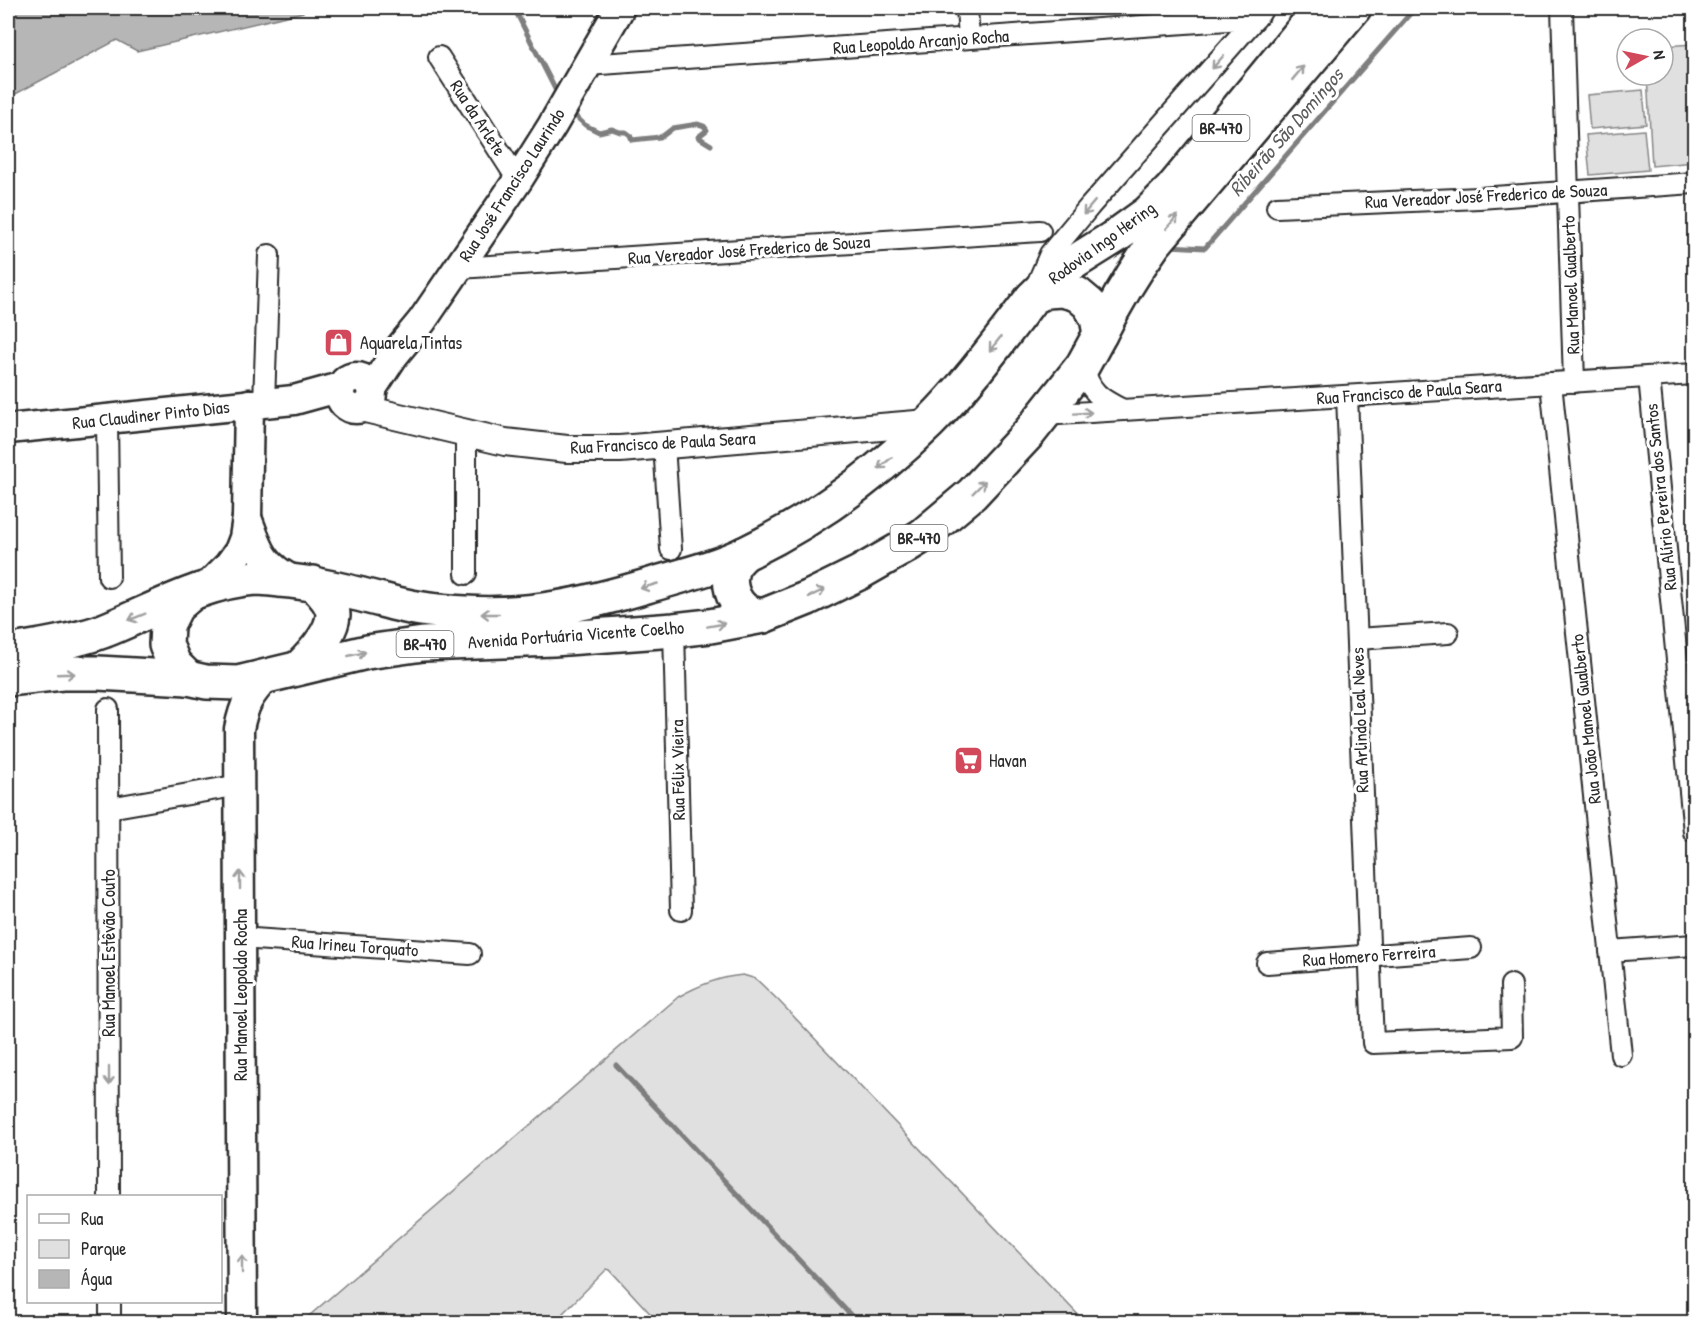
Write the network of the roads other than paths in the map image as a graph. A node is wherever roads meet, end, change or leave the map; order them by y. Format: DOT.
graph roads {
  1 [pos="620,8"];
  2 [pos="967,8"];
  3 [pos="1321,8"];
  4 [pos="1354,8"];
  5 [pos="1562,8"];
  6 [pos="1261,13"];
  7 [pos="969,38"];
  8 [pos="439,57"];
  9 [pos="587,65"];
  10 [pos="518,180"];
  11 [pos="1695,183"];
  12 [pos="1568,192"];
  13 [pos="1277,207"];
  14 [pos="1040,231"];
  15 [pos="268,255"];
  16 [pos="459,268"];
  17 [pos="1032,298"];
  18 [pos="1100,334"];
  19 [pos="1083,365"];
  20 [pos="1695,374"];
  21 [pos="1649,376"];
  22 [pos="1574,382"];
  23 [pos="1551,383"];
  24 [pos="358,393"];
  25 [pos="1347,396"];
  26 [pos="256,404"];
  27 [pos="1123,410"];
  28 [pos="1043,415"];
  29 [pos="107,419"];
  30 [pos="928,423"];
  31 [pos="8,429"];
  32 [pos="466,434"];
  33 [pos="664,445"];
  34 [pos="247,518"];
  35 [pos="671,549"];
  36 [pos="744,554"];
  37 [pos="466,574"];
  38 [pos="110,577"];
  39 [pos="303,582"];
  40 [pos="197,592"];
  41 [pos="763,616"];
  42 [pos="674,630"];
  43 [pos="1448,633"];
  44 [pos="1357,639"];
  45 [pos="8,652"];
  46 [pos="300,667"];
  47 [pos="267,676"];
  48 [pos="188,678"];
  49 [pos="8,679"];
  50 [pos="108,710"];
  51 [pos="240,785"];
  52 [pos="108,808"];
  53 [pos="1695,832"];
  54 [pos="681,909"];
  55 [pos="240,938"];
  56 [pos="1695,945"];
  57 [pos="1471,948"];
  58 [pos="1610,951"];
  59 [pos="470,954"];
  60 [pos="1370,956"];
  61 [pos="1267,963"];
  62 [pos="1511,985"];
  63 [pos="1621,1055"];
  64 [pos="110,1195"];
  65 [pos="110,1303"];
  66 [pos="110,1323"];
  67 [pos="242,1323"];
  1 -- 9 [label="main road, Rua José Francisco Laurindo"];
  2 -- 7 [label="street"];
  3 -- 17 [label="highway, Rodovia Ingo Hering / BR-470"];
  18 -- 4 [label="highway, Rodovia Ingo Hering / BR-470, one-way"];
  5 -- 12 [label="street, Rua Manoel Gualberto"];
  6 -- 7 [label="street, Rua Leopoldo Arcanjo Rocha"];
  6 -- 17 [label="street, one-way"];
  7 -- 9 [label="street, Rua Leopoldo Arcanjo Rocha"];
  8 -- 10 [label="street, Rua da Arlete"];
  9 -- 10 [label="main road, Rua José Francisco Laurindo"];
  10 -- 16 [label="main road, Rua José Francisco Laurindo"];
  11 -- 12 [label="street, Rua Vereador José Frederico de Souza"];
  12 -- 13 [label="street, Rua Vereador José Frederico de Souza"];
  12 -- 22 [label="street, Rua Manoel Gualberto"];
  14 -- 16 [label="street, Rua Vereador José Frederico de Souza"];
  15 -- 26 [label="street"];
  16 -- 24 [label="main road, Rua José Francisco Laurindo"];
  17 -- 18 [label="highway"];
  17 -- 30 [label="highway, Rodovia Ingo Hering / BR-470, one-way"];
  18 -- 19 [label="highway, Rodovia Ingo Hering / BR-470"];
  19 -- 27 [label="street"];
  19 -- 28 [label="highway, Rodovia Ingo Hering / BR-470"];
  20 -- 21 [label="street, Rua Francisco de Paula Seara"];
  21 -- 22 [label="street, Rua Francisco de Paula Seara"];
  21 -- 53 [label="street, Rua Alírio Pereira dos Santos"];
  22 -- 23 [label="street, Rua Francisco de Paula Seara"];
  23 -- 25 [label="street, Rua Francisco de Paula Seara"];
  23 -- 58 [label="street, Rua João Manoel Gualberto"];
  24 -- 26 [label="main road, Rua Claudiner Pinto Dias"];
  24 -- 32 [label="street, Rua Francisco de Paula Seara"];
  25 -- 27 [label="street, Rua Francisco de Paula Seara"];
  25 -- 44 [label="street, Rua Arlindo Leal Neves"];
  26 -- 29 [label="main road, Rua Claudiner Pinto Dias"];
  26 -- 34 [label="main road"];
  28 -- 27 [label="street, Rua Francisco de Paula Seara, one-way"];
  41 -- 28 [label="highway, Avenida Portuária Vicente Coelho / BR-470, one-way"];
  29 -- 31 [label="main road, Rua Claudiner Pinto Dias"];
  29 -- 38 [label="street"];
  30 -- 33 [label="street, Rua Francisco de Paula Seara"];
  30 -- 36 [label="highway, Avenida Portuária Vicente Coelho / BR-470, one-way"];
  32 -- 33 [label="street, Rua Francisco de Paula Seara"];
  32 -- 37 [label="street"];
  33 -- 35 [label="street"];
  34 -- 39 [label="main road"];
  34 -- 40 [label="main road"];
  36 -- 39 [label="highway, Avenida Portuária Vicente Coelho / BR-470, one-way"];
  36 -- 41 [label="highway"];
  39 -- 40 [label="highway, Avenida Portuária Vicente Coelho / BR-470"];
  39 -- 46 [label="highway"];
  40 -- 45 [label="highway, Avenida Portuária Vicente Coelho / BR-470, one-way"];
  40 -- 48 [label="highway"];
  42 -- 41 [label="highway, Avenida Portuária Vicente Coelho / BR-470, one-way"];
  46 -- 42 [label="highway, Avenida Portuária Vicente Coelho / BR-470, one-way"];
  42 -- 54 [label="street, Rua Félix Vieira"];
  43 -- 44 [label="street"];
  44 -- 60 [label="street, Rua Arlindo Leal Neves"];
  46 -- 47 [label="highway, Avenida Portuária Vicente Coelho / BR-470"];
  47 -- 48 [label="highway, Avenida Portuária Vicente Coelho / BR-470"];
  47 -- 51 [label="main road, Rua Manoel Leopoldo Rocha"];
  49 -- 48 [label="highway, Avenida Portuária Vicente Coelho / BR-470, one-way"];
  50 -- 52 [label="street, Rua Manoel Estêvão Couto"];
  51 -- 52 [label="street"];
  55 -- 51 [label="main road, Rua Manoel Leopoldo Rocha, one-way"];
  52 -- 64 [label="street, Rua Manoel Estêvão Couto, one-way"];
  55 -- 59 [label="street, Rua Irineu Torquato"];
  67 -- 55 [label="main road, Rua Manoel Leopoldo Rocha, one-way"];
  56 -- 58 [label="street"];
  57 -- 60 [label="street, Rua Homero Ferreira"];
  58 -- 63 [label="street, Rua João Manoel Gualberto"];
  60 -- 61 [label="street, Rua Homero Ferreira"];
  60 -- 62 [label="street, Rua Arlindo Leal Neves"];
  65 -- 66 [label="street"];
}
